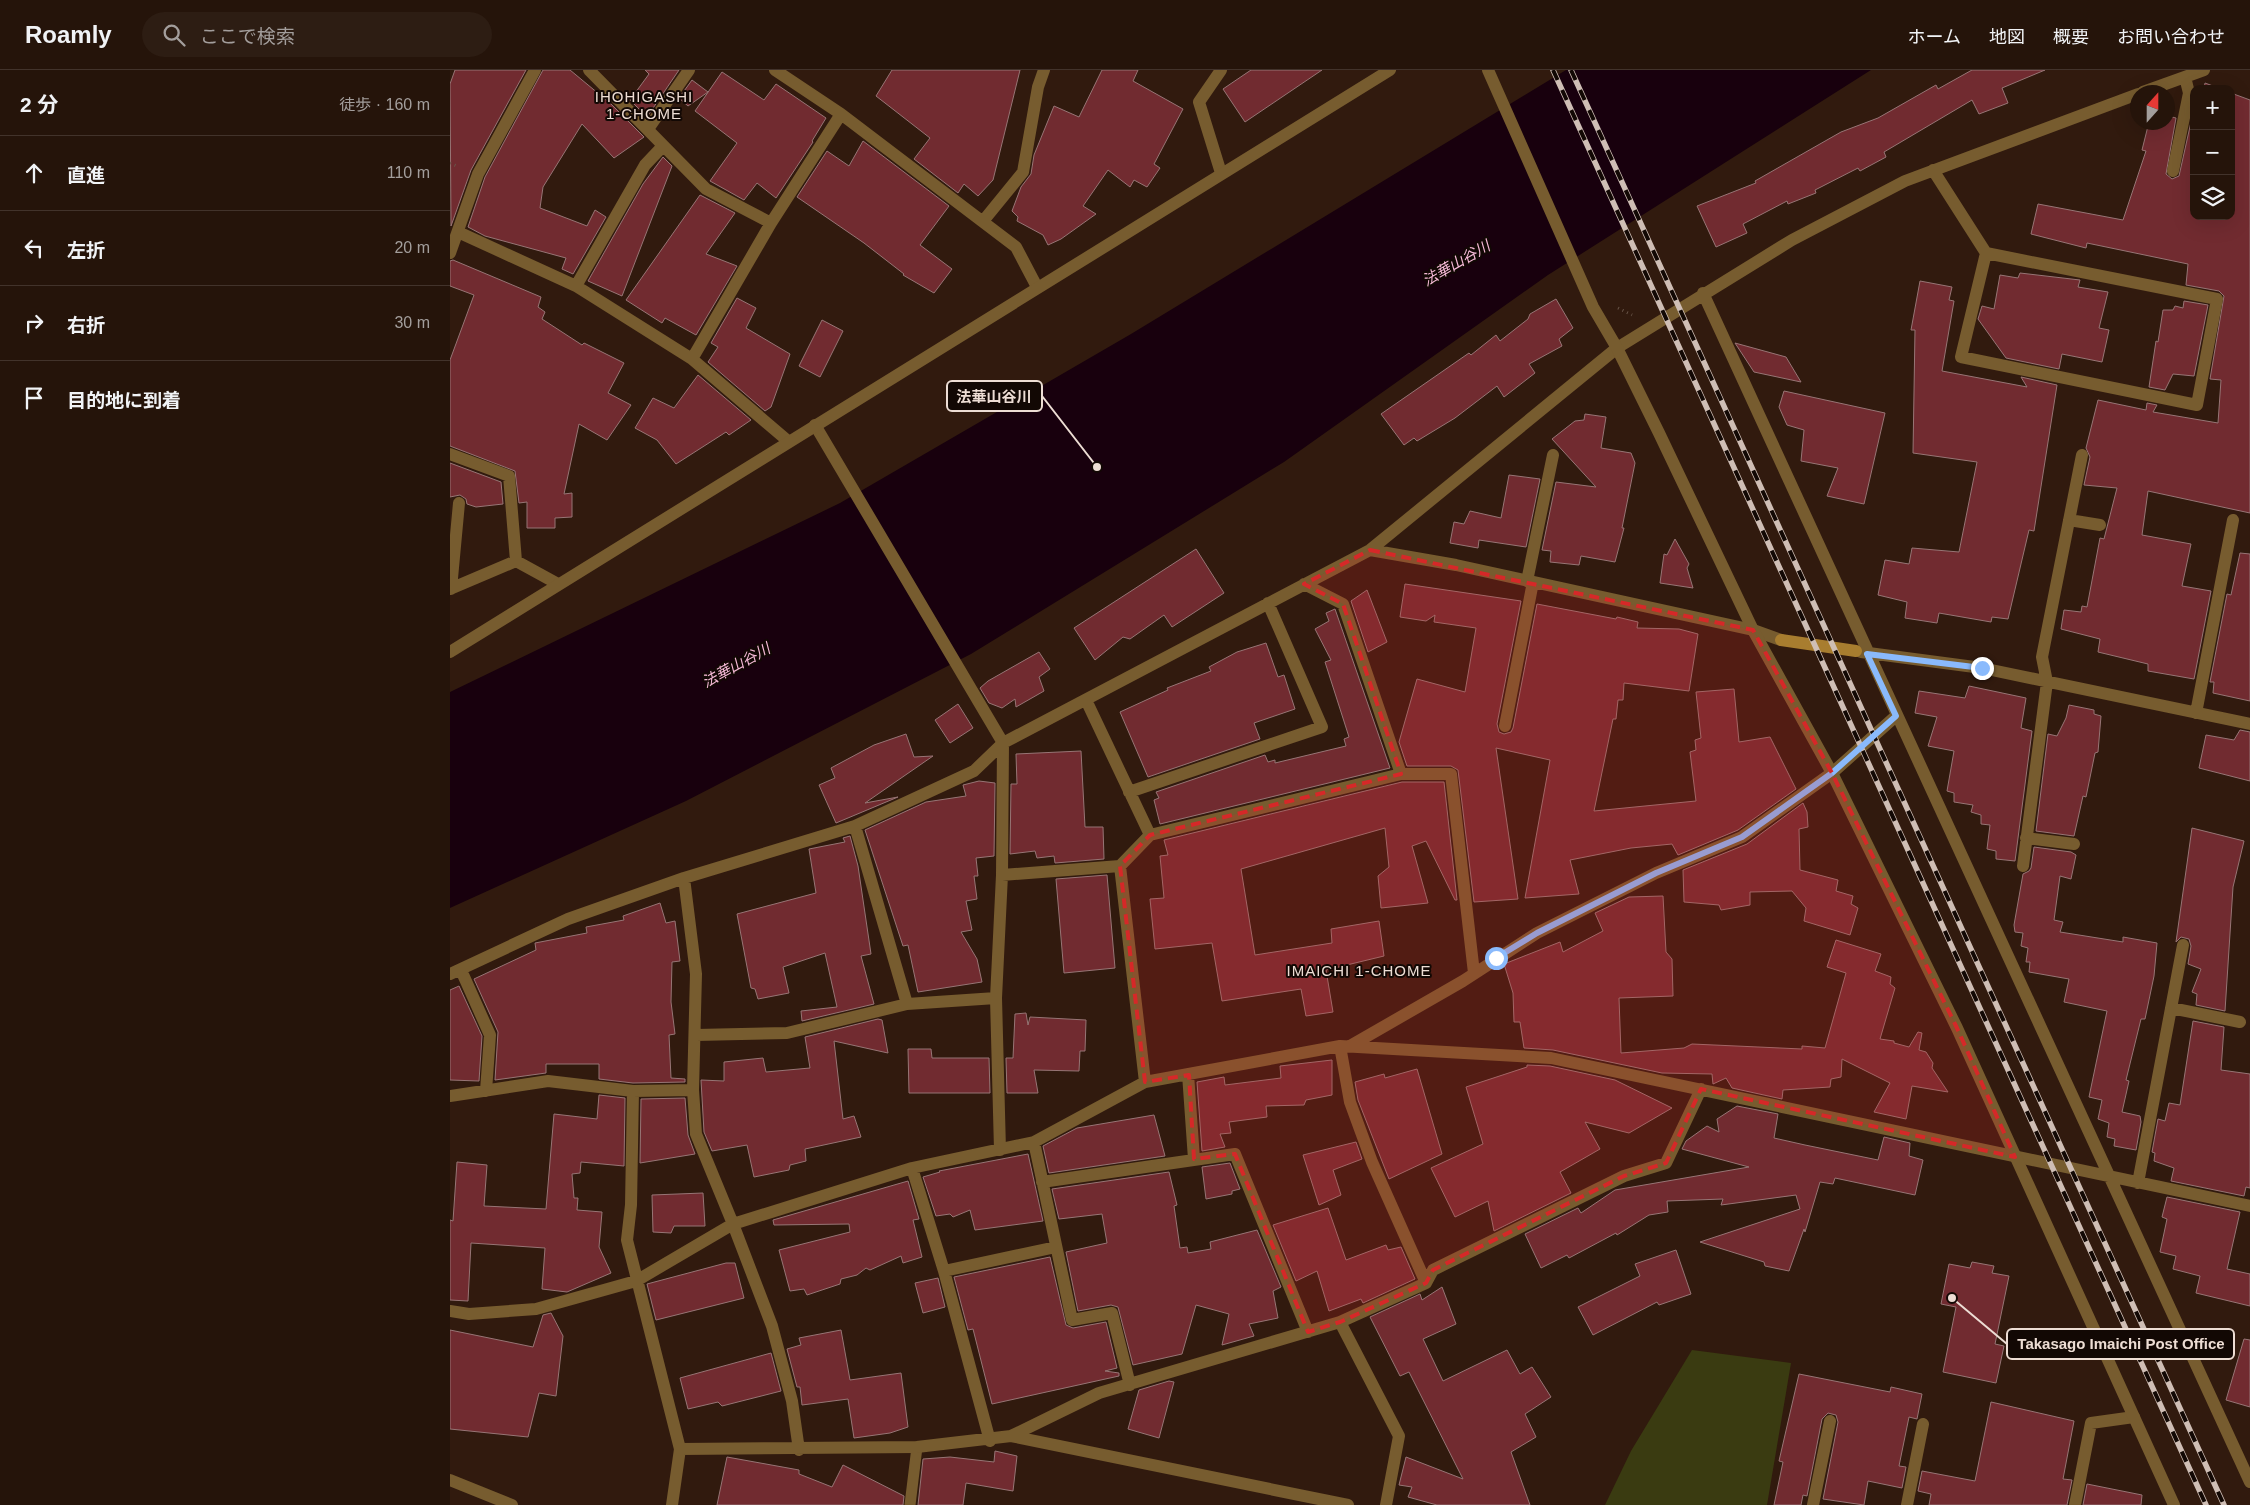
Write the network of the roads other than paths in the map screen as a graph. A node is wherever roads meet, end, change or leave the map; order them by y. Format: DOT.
graph roads {
  1 [pos="535,70"];
  2 [pos="589,70"];
  3 [pos="690,70"];
  4 [pos="775,70"];
  5 [pos="1044,70"];
  6 [pos="1221,70"];
  7 [pos="1390,70"];
  8 [pos="1488,70"];
  9 [pos="2204,70"];
  10 [pos="2185,77"];
  11 [pos="2163,85"];
  12 [pos="2130,97"];
  13 [pos="841,114"];
  14 [pos="648,129"];
  15 [pos="663,146"];
  16 [pos="1933,170"];
  17 [pos="2173,171"];
  18 [pos="1221,173"];
  19 [pos="984,220"];
  20 [pos="771,223"];
  21 [pos="458,232"];
  22 [pos="450,253"];
  23 [pos="1986,253"];
  24 [pos="576,286"];
  25 [pos="1037,287"];
  26 [pos="1703,293"];
  27 [pos="1617,348"];
  28 [pos="692,359"];
  29 [pos="815,425"];
  30 [pos="788,442"];
  31 [pos="450,454"];
  32 [pos="2082,455"];
  33 [pos="1553,456"];
  34 [pos="459,503"];
  35 [pos="2069,520"];
  36 [pos="2233,520"];
  37 [pos="2100,525"];
  38 [pos="1370,550"];
  39 [pos="516,561"];
  40 [pos="1530,581"];
  41 [pos="558,584"];
  42 [pos="1304,584"];
  43 [pos="451,589"];
  44 [pos="1268,603"];
  45 [pos="1753,630"];
  46 [pos="1781,640"];
  47 [pos="450,652"];
  48 [pos="1862,652"];
  49 [pos="2047,682"];
  50 [pos="1086,700"];
  51 [pos="2196,713"];
  52 [pos="1896,716"];
  53 [pos="2250,724"];
  54 [pos="1505,726"];
  55 [pos="1002,743"];
  56 [pos="1832,773"];
  57 [pos="1401,774"];
  58 [pos="1129,792"];
  59 [pos="855,826"];
  60 [pos="1150,835"];
  61 [pos="2026,838"];
  62 [pos="2074,844"];
  63 [pos="1120,866"];
  64 [pos="2023,866"];
  65 [pos="1002,875"];
  66 [pos="684,878"];
  67 [pos="2183,945"];
  68 [pos="456,972"];
  69 [pos="1474,973"];
  70 [pos="996,998"];
  71 [pos="907,1004"];
  72 [pos="2171,1008"];
  73 [pos="2240,1022"];
  74 [pos="696,1035"];
  75 [pos="1345,1046"];
  76 [pos="1188,1074"];
  77 [pos="1145,1082"];
  78 [pos="1701,1089"];
  79 [pos="486,1090"];
  80 [pos="693,1090"];
  81 [pos="633,1091"];
  82 [pos="450,1096"];
  83 [pos="1034,1142"];
  84 [pos="1000,1150"];
  85 [pos="2015,1157"];
  86 [pos="1194,1159"];
  87 [pos="912,1168"];
  88 [pos="2108,1177"];
  89 [pos="1042,1182"];
  90 [pos="2138,1183"];
  91 [pos="2250,1206"];
  92 [pos="734,1224"];
  93 [pos="1056,1247"];
  94 [pos="944,1271"];
  95 [pos="636,1281"];
  96 [pos="1426,1283"];
  97 [pos="450,1311"];
  98 [pos="1340,1322"];
  99 [pos="1308,1332"];
  100 [pos="1130,1385"];
  101 [pos="2134,1417"];
  102 [pos="1830,1421"];
  103 [pos="1923,1424"];
  104 [pos="1011,1436"];
  105 [pos="990,1441"];
  106 [pos="917,1447"];
  107 [pos="680,1449"];
  108 [pos="799,1450"];
  109 [pos="450,1480"];
  110 [pos="2250,1482"];
  111 [pos="512,1505"];
  112 [pos="672,1505"];
  113 [pos="910,1505"];
  114 [pos="1348,1505"];
  115 [pos="1386,1505"];
  116 [pos="1812,1505"];
  117 [pos="1907,1505"];
  118 [pos="2075,1505"];
  119 [pos="2174,1505"];
  1 -- 21 [label="street"];
  2 -- 14 [label="street"];
  3 -- 14 [label="street"];
  4 -- 13 [label="street"];
  5 -- 19 [label="street"];
  6 -- 18 [label="street"];
  7 -- 18 [label="street"];
  8 -- 27 [label="street"];
  9 -- 10 [label="street"];
  10 -- 11 [label="street"];
  10 -- 17 [label="street"];
  12 -- 16 [label="street"];
  13 -- 19 [label="street"];
  13 -- 20 [label="street"];
  14 -- 15 [label="street"];
  15 -- 20 [label="street"];
  15 -- 24 [label="street"];
  16 -- 23 [label="street"];
  16 -- 26 [label="street"];
  18 -- 25 [label="street"];
  19 -- 25 [label="street"];
  20 -- 28 [label="street"];
  21 -- 22 [label="street"];
  21 -- 24 [label="street"];
  23 -- 23 [label="street"];
  24 -- 28 [label="street"];
  25 -- 29 [label="street"];
  26 -- 27 [label="street"];
  26 -- 48 [label="street"];
  27 -- 38 [label="street"];
  27 -- 45 [label="street"];
  28 -- 30 [label="street"];
  29 -- 30 [label="street"];
  29 -- 55 [label="street"];
  30 -- 41 [label="street"];
  31 -- 39 [label="street"];
  32 -- 35 [label="street"];
  33 -- 40 [label="street"];
  34 -- 43 [label="street"];
  35 -- 37 [label="street"];
  35 -- 49 [label="street"];
  36 -- 51 [label="street"];
  38 -- 40 [label="street"];
  38 -- 42 [label="street"];
  39 -- 41 [label="street"];
  39 -- 43 [label="street"];
  40 -- 45 [label="street"];
  40 -- 54 [label="street"];
  41 -- 47 [label="street"];
  42 -- 44 [label="street"];
  42 -- 57 [label="street"];
  44 -- 50 [label="street"];
  44 -- 58 [label="street"];
  45 -- 46 [label="street"];
  45 -- 56 [label="street"];
  46 -- 48 [label="main road"];
  48 -- 49 [label="street"];
  48 -- 52 [label="street"];
  49 -- 51 [label="street"];
  49 -- 61 [label="street"];
  50 -- 55 [label="street"];
  50 -- 58 [label="street"];
  51 -- 53 [label="street"];
  52 -- 56 [label="street"];
  52 -- 88 [label="street"];
  55 -- 59 [label="street"];
  55 -- 65 [label="street"];
  56 -- 69 [label="street"];
  56 -- 85 [label="street"];
  57 -- 60 [label="street"];
  57 -- 69 [label="street"];
  58 -- 60 [label="street"];
  59 -- 66 [label="street"];
  59 -- 71 [label="street"];
  60 -- 63 [label="street"];
  61 -- 62 [label="street"];
  61 -- 64 [label="street"];
  63 -- 65 [label="street"];
  63 -- 77 [label="street"];
  65 -- 70 [label="street"];
  66 -- 68 [label="street"];
  66 -- 74 [label="street"];
  67 -- 72 [label="street"];
  68 -- 79 [label="street"];
  69 -- 75 [label="street"];
  70 -- 71 [label="street"];
  70 -- 84 [label="street"];
  71 -- 74 [label="street"];
  72 -- 73 [label="street"];
  72 -- 90 [label="street"];
  74 -- 80 [label="street"];
  75 -- 76 [label="street"];
  75 -- 78 [label="street"];
  75 -- 96 [label="street"];
  76 -- 77 [label="street"];
  76 -- 86 [label="street"];
  77 -- 83 [label="street"];
  78 -- 85 [label="street"];
  78 -- 96 [label="street"];
  79 -- 81 [label="street"];
  79 -- 82 [label="street"];
  80 -- 81 [label="street"];
  80 -- 92 [label="street"];
  81 -- 95 [label="street"];
  83 -- 84 [label="street"];
  83 -- 89 [label="street"];
  84 -- 87 [label="street"];
  85 -- 88 [label="street"];
  85 -- 101 [label="street"];
  86 -- 89 [label="street"];
  86 -- 99 [label="street"];
  87 -- 92 [label="street"];
  87 -- 94 [label="street"];
  88 -- 90 [label="street"];
  88 -- 110 [label="street"];
  89 -- 93 [label="street"];
  90 -- 91 [label="street"];
  92 -- 95 [label="street"];
  92 -- 108 [label="street"];
  93 -- 94 [label="street"];
  93 -- 100 [label="street"];
  94 -- 105 [label="street"];
  95 -- 97 [label="street"];
  95 -- 107 [label="street"];
  96 -- 98 [label="street"];
  98 -- 99 [label="street"];
  98 -- 115 [label="street"];
  99 -- 100 [label="street"];
  100 -- 104 [label="street"];
  101 -- 118 [label="street"];
  101 -- 119 [label="street"];
  102 -- 116 [label="street"];
  103 -- 117 [label="street"];
  104 -- 105 [label="street"];
  104 -- 114 [label="street"];
  105 -- 106 [label="street"];
  106 -- 108 [label="street"];
  106 -- 113 [label="lane"];
  107 -- 108 [label="street"];
  107 -- 112 [label="street"];
  109 -- 111 [label="street"];
}
